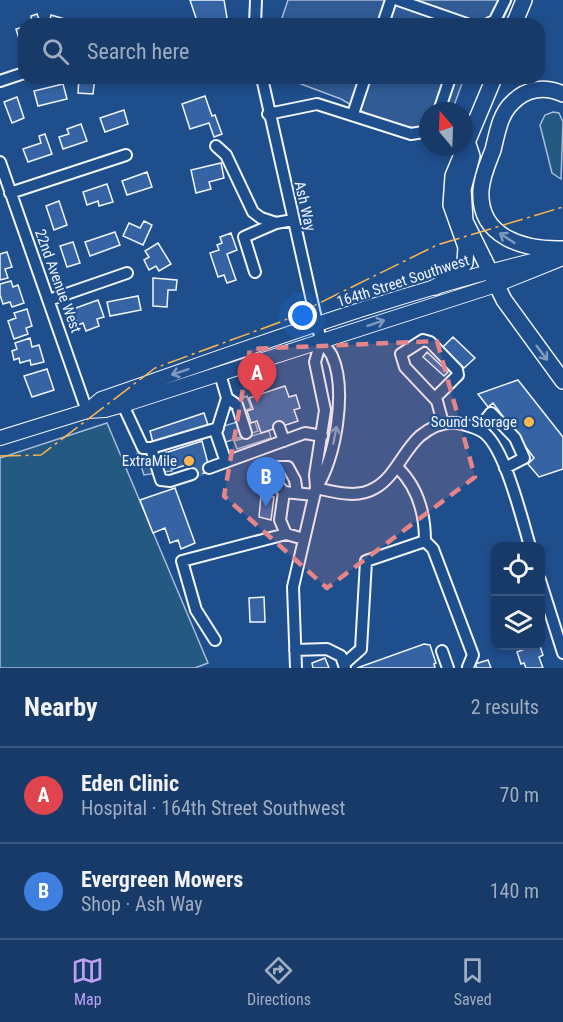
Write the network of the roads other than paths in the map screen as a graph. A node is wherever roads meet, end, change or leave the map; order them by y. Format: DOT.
graph roads {
  1 [pos="256,0"];
  2 [pos="391,0"];
  3 [pos="398,0"];
  4 [pos="505,0"];
  5 [pos="524,0"];
  6 [pos="255,18"];
  7 [pos="385,18"];
  8 [pos="450,18"];
  9 [pos="496,18"];
  10 [pos="516,18"];
  11 [pos="18,75"];
  12 [pos="0,81"];
  13 [pos="263,84"];
  14 [pos="363,84"];
  15 [pos="448,84"];
  16 [pos="492,84"];
  17 [pos="563,93"];
  18 [pos="442,102"];
  19 [pos="268,114"];
  20 [pos="353,114"];
  21 [pos="473,131"];
  22 [pos="419,133"];
  23 [pos="216,146"];
  24 [pos="126,154"];
  25 [pos="460,156"];
  26 [pos="472,156"];
  27 [pos="0,162"];
  28 [pos="10,193"];
  29 [pos="293,220"];
  30 [pos="276,223"];
  31 [pos="563,251"];
  32 [pos="563,258"];
  33 [pos="489,271"];
  34 [pos="255,272"];
  35 [pos="127,273"];
  36 [pos="496,285"];
  37 [pos="435,287"];
  38 [pos="49,300"];
  39 [pos="317,326"];
  40 [pos="321,341"];
  41 [pos="220,374"];
  42 [pos="563,381"];
  43 [pos="227,398"];
  44 [pos="435,398"];
  45 [pos="123,405"];
  46 [pos="87,411"];
  47 [pos="443,423"];
  48 [pos="279,427"];
  49 [pos="218,428"];
  50 [pos="478,429"];
  51 [pos="246,433"];
  52 [pos="321,436"];
  53 [pos="0,438"];
  54 [pos="284,441"];
  55 [pos="151,448"];
  56 [pos="226,462"];
  57 [pos="397,467"];
  58 [pos="209,468"];
  59 [pos="504,468"];
  60 [pos="192,474"];
  61 [pos="315,491"];
  62 [pos="284,492"];
  63 [pos="297,493"];
  64 [pos="286,534"];
  65 [pos="303,538"];
  66 [pos="425,541"];
  67 [pos="529,542"];
  68 [pos="545,596"];
  69 [pos="215,640"];
  70 [pos="295,650"];
  71 [pos="442,651"];
  72 [pos="563,652"];
  73 [pos="344,666"];
  74 [pos="466,667"];
  75 [pos="296,668"];
  76 [pos="448,668"];
  1 -- 6 [label="street"];
  2 -- 7 [label="street"];
  3 -- 8 [label="street"];
  4 -- 9 [label="street"];
  5 -- 10 [label="highway"];
  11 -- 12 [label="street"];
  13 -- 19 [label="street, Ash Way"];
  14 -- 20 [label="street"];
  15 -- 18 [label="street"];
  16 -- 21 [label="highway"];
  31 -- 17 [label="highway, one-way"];
  19 -- 20 [label="street"];
  19 -- 29 [label="street, Ash Way"];
  20 -- 22 [label="street"];
  23 -- 30 [label="street"];
  24 -- 28 [label="street"];
  25 -- 37 [label="highway"];
  26 -- 33 [label="highway"];
  27 -- 28 [label="street, 22nd Avenue West"];
  28 -- 38 [label="street, 22nd Avenue West"];
  29 -- 30 [label="street"];
  29 -- 39 [label="street, Ash Way"];
  30 -- 34 [label="street"];
  31 -- 33 [label="main road, 164th Street Southwest"];
  32 -- 36 [label="main road, 164th Street Southwest"];
  33 -- 36 [label="highway"];
  33 -- 37 [label="main road, 164th Street Southwest"];
  35 -- 38 [label="street"];
  40 -- 36 [label="main road, 164th Street Southwest, one-way"];
  36 -- 42 [label="highway, one-way"];
  37 -- 39 [label="main road, 164th Street Southwest"];
  38 -- 46 [label="street, 22nd Avenue West"];
  39 -- 40 [label="street, Ash Way"];
  39 -- 46 [label="main road, 164th Street Southwest, one-way"];
  40 -- 41 [label="main road, 164th Street Southwest"];
  40 -- 52 [label="street, Ash Way"];
  61 -- 40 [label="street, Ash Way, one-way"];
  41 -- 43 [label="street"];
  41 -- 45 [label="main road, 164th Street Southwest"];
  43 -- 49 [label="street"];
  43 -- 51 [label="street"];
  44 -- 44 [label="street"];
  44 -- 47 [label="street"];
  45 -- 46 [label="main road, 164th Street Southwest"];
  45 -- 55 [label="street"];
  46 -- 53 [label="main road, 164th Street Southwest"];
  47 -- 50 [label="street"];
  47 -- 57 [label="street"];
  48 -- 54 [label="street"];
  49 -- 55 [label="street"];
  49 -- 56 [label="street"];
  50 -- 59 [label="street"];
  50 -- 59 [label="street"];
  52 -- 54 [label="street"];
  52 -- 61 [label="street, Ash Way"];
  54 -- 56 [label="street"];
  55 -- 60 [label="street"];
  56 -- 58 [label="street"];
  57 -- 61 [label="street"];
  57 -- 66 [label="street"];
  59 -- 67 [label="street"];
  61 -- 63 [label="street"];
  61 -- 65 [label="street, Ash Way"];
  62 -- 63 [label="street"];
  62 -- 63 [label="street"];
  62 -- 64 [label="street"];
  64 -- 65 [label="street"];
  64 -- 69 [label="street"];
  65 -- 70 [label="street, Ash Way"];
  66 -- 73 [label="street"];
  66 -- 74 [label="street"];
  68 -- 72 [label="street"];
  70 -- 73 [label="street"];
  70 -- 75 [label="street, Ash Way"];
  71 -- 76 [label="street"];
}
